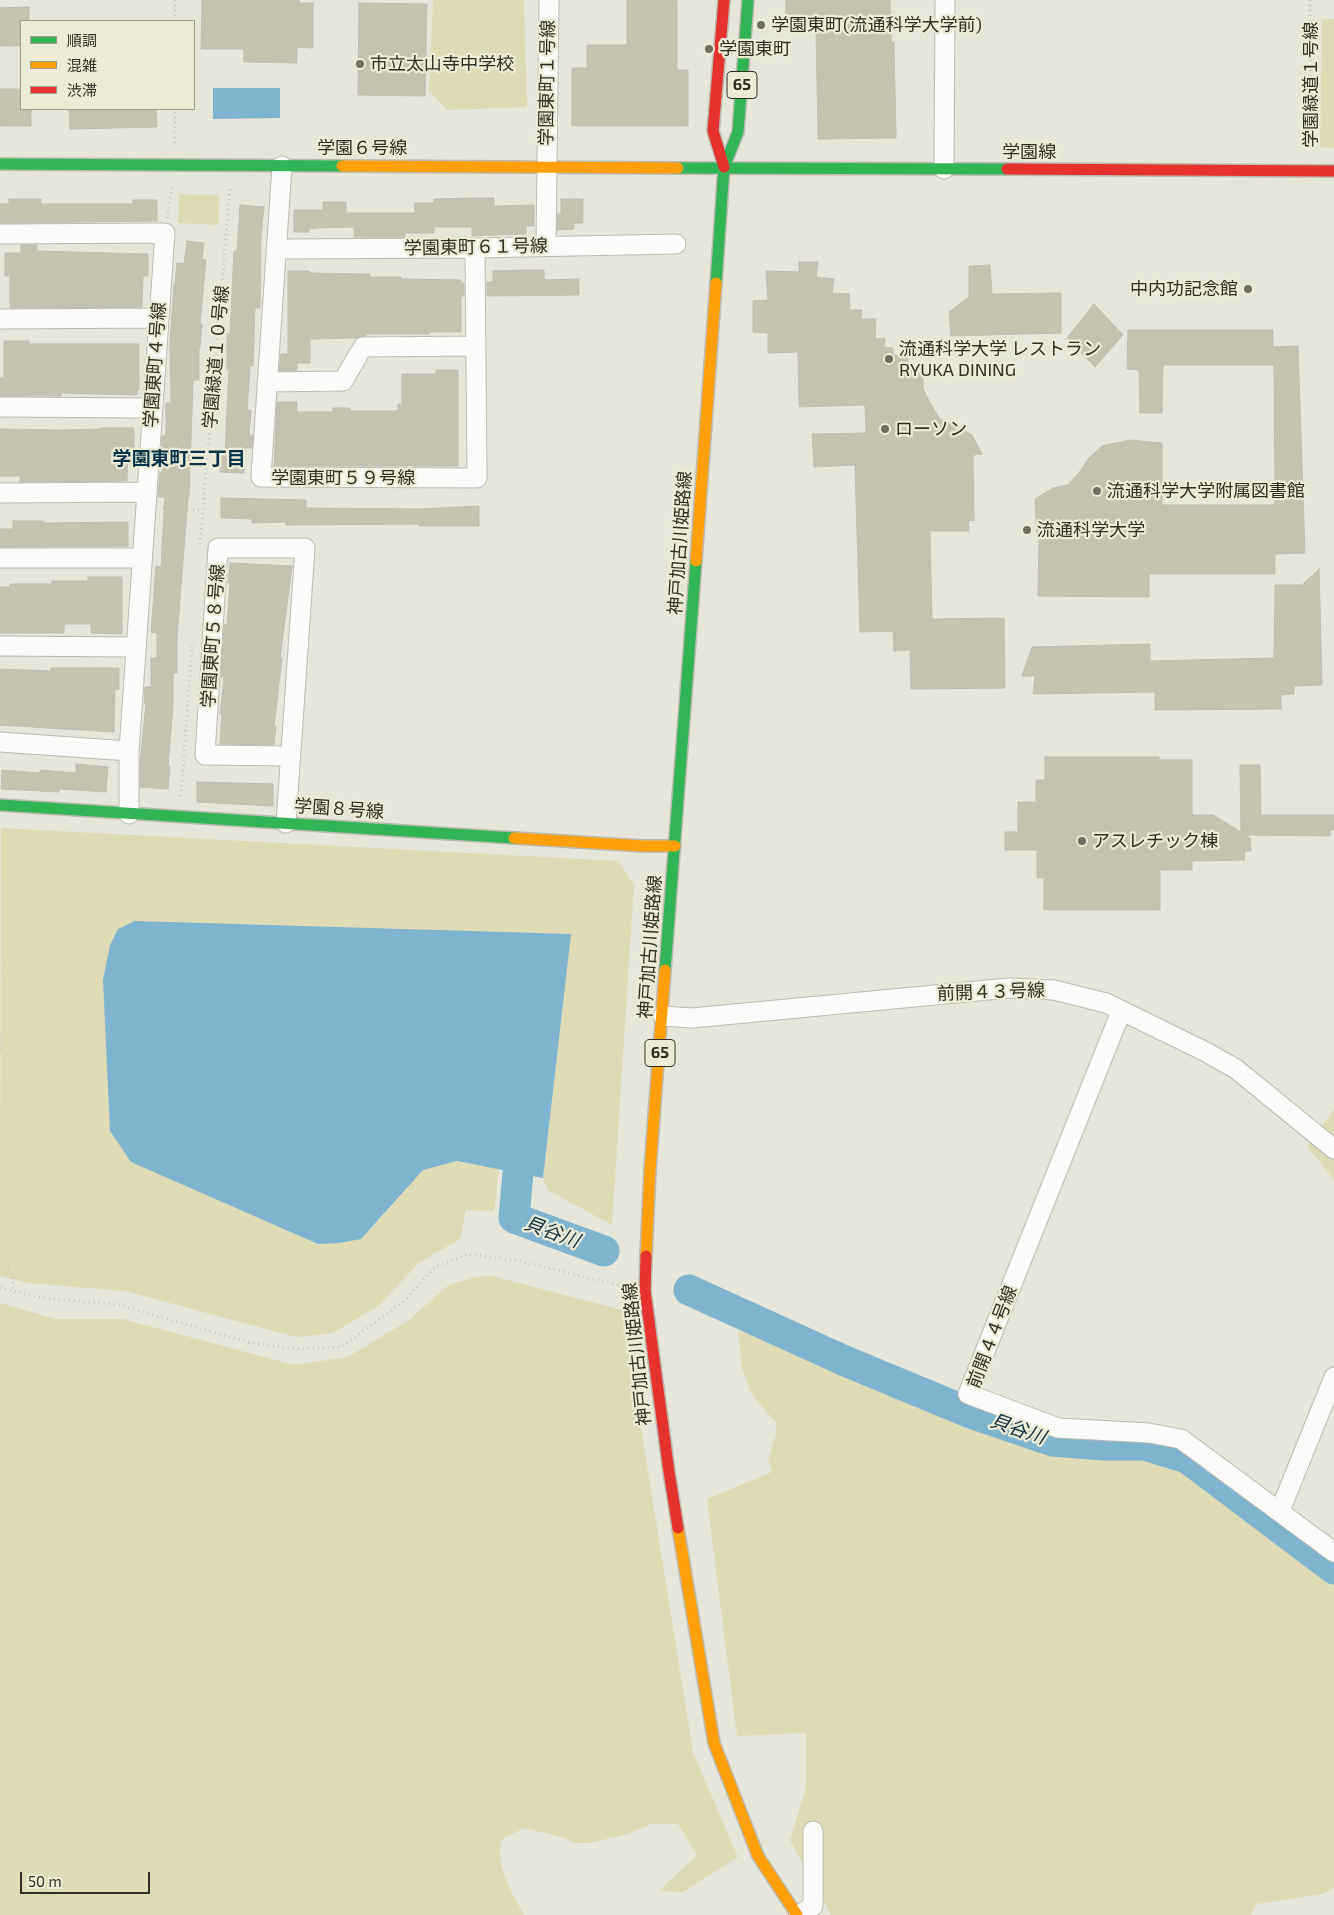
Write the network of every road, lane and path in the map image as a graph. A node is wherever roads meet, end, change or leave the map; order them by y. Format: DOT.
graph roads {
  1 [pos="175,0"];
  2 [pos="549,0"];
  3 [pos="724,0"];
  4 [pos="748,0"];
  5 [pos="945,0"];
  6 [pos="1310,0"];
  7 [pos="175,20"];
  8 [pos="175,110"];
  9 [pos="0,164"];
  10 [pos="175,166"];
  11 [pos="232,166"];
  12 [pos="282,166"];
  13 [pos="546,166"];
  14 [pos="724,167"];
  15 [pos="944,169"];
  16 [pos="1311,171"];
  17 [pos="1334,171"];
  18 [pos="165,233"];
  19 [pos="0,234"];
  20 [pos="676,244"];
  21 [pos="546,246"];
  22 [pos="475,248"];
  23 [pos="277,249"];
  24 [pos="158,318"];
  25 [pos="0,319"];
  26 [pos="475,346"];
  27 [pos="267,382"];
  28 [pos="0,407"];
  29 [pos="153,408"];
  30 [pos="0,493"];
  31 [pos="146,500"];
  32 [pos="203,510"];
  33 [pos="200,546"];
  34 [pos="0,558"];
  35 [pos="142,558"];
  36 [pos="192,642"];
  37 [pos="0,646"];
  38 [pos="136,647"];
  39 [pos="0,742"];
  40 [pos="129,751"];
  41 [pos="291,756"];
  42 [pos="0,805"];
  43 [pos="129,814"];
  44 [pos="179,817"];
  45 [pos="286,823"];
  46 [pos="675,846"];
  47 [pos="1122,1012"];
  48 [pos="663,1016"];
  49 [pos="0,1033"];
  50 [pos="0,1049"];
  51 [pos="1334,1149"];
  52 [pos="0,1264"];
  53 [pos="0,1288"];
  54 [pos="12,1291"];
  55 [pos="644,1291"];
  56 [pos="1334,1377"];
  57 [pos="1280,1511"];
  58 [pos="1334,1552"];
  59 [pos="813,1831"];
  60 [pos="798,1915"];
  1 -- 7 [label="path"];
  2 -- 13 [label="street, 学園東町１号線"];
  3 -- 14 [label="main road, 神戸加古川姫路線 / 65"];
  4 -- 14 [label="main road, 神戸加古川姫路線 / 65"];
  5 -- 15 [label="street"];
  6 -- 16 [label="path, 学園緑道１号線"];
  8 -- 10 [label="path"];
  9 -- 10 [label="main road, 学園６号線"];
  10 -- 11 [label="main road, 学園６号線"];
  10 -- 18 [label="path"];
  11 -- 12 [label="main road, 学園６号線"];
  11 -- 32 [label="path, 学園緑道１０号線"];
  12 -- 13 [label="main road, 学園６号線"];
  12 -- 23 [label="street, 学園東町５９号線"];
  13 -- 14 [label="main road, 学園６号線"];
  13 -- 21 [label="street, 学園東町１号線"];
  14 -- 15 [label="main road, 学園線"];
  14 -- 46 [label="main road, 神戸加古川姫路線 / 65"];
  15 -- 16 [label="main road, 学園線"];
  16 -- 17 [label="main road, 学園線"];
  18 -- 19 [label="street"];
  18 -- 24 [label="street, 学園東町４号線"];
  20 -- 21 [label="street, 学園東町６１号線"];
  21 -- 22 [label="street, 学園東町６１号線"];
  22 -- 23 [label="street, 学園東町６１号線"];
  22 -- 26 [label="street, 学園東町５９号線"];
  23 -- 27 [label="street, 学園東町５９号線"];
  24 -- 25 [label="street"];
  24 -- 29 [label="street, 学園東町４号線"];
  26 -- 27 [label="street"];
  26 -- 27 [label="street, 学園東町５９号線"];
  28 -- 29 [label="street"];
  29 -- 31 [label="street, 学園東町４号線"];
  30 -- 31 [label="street"];
  31 -- 32 [label="path"];
  31 -- 35 [label="street, 学園東町４号線"];
  32 -- 33 [label="path, 学園緑道１０号線"];
  34 -- 35 [label="street"];
  35 -- 38 [label="street, 学園東町４号線"];
  36 -- 44 [label="path"];
  37 -- 38 [label="street"];
  38 -- 40 [label="street, 学園東町４号線"];
  39 -- 40 [label="street"];
  40 -- 43 [label="street, 学園東町４号線"];
  41 -- 41 [label="street, 学園東町５８号線"];
  41 -- 45 [label="street, 学園東町５８号線"];
  42 -- 43 [label="main road, 学園８号線"];
  43 -- 44 [label="main road, 学園８号線"];
  44 -- 45 [label="main road, 学園８号線"];
  45 -- 46 [label="main road, 学園８号線"];
  46 -- 48 [label="main road, 神戸加古川姫路線 / 65"];
  47 -- 48 [label="street, 前開４３号線"];
  47 -- 51 [label="street, 前開４３号線"];
  47 -- 57 [label="street, 前開４４号線"];
  48 -- 55 [label="main road, 神戸加古川姫路線 / 65"];
  49 -- 50 [label="path"];
  52 -- 54 [label="path"];
  53 -- 54 [label="path"];
  54 -- 55 [label="path"];
  55 -- 60 [label="main road, 神戸加古川姫路線 / 65"];
  56 -- 57 [label="street"];
  57 -- 58 [label="street, 前開４４号線"];
  59 -- 60 [label="street"];
}
